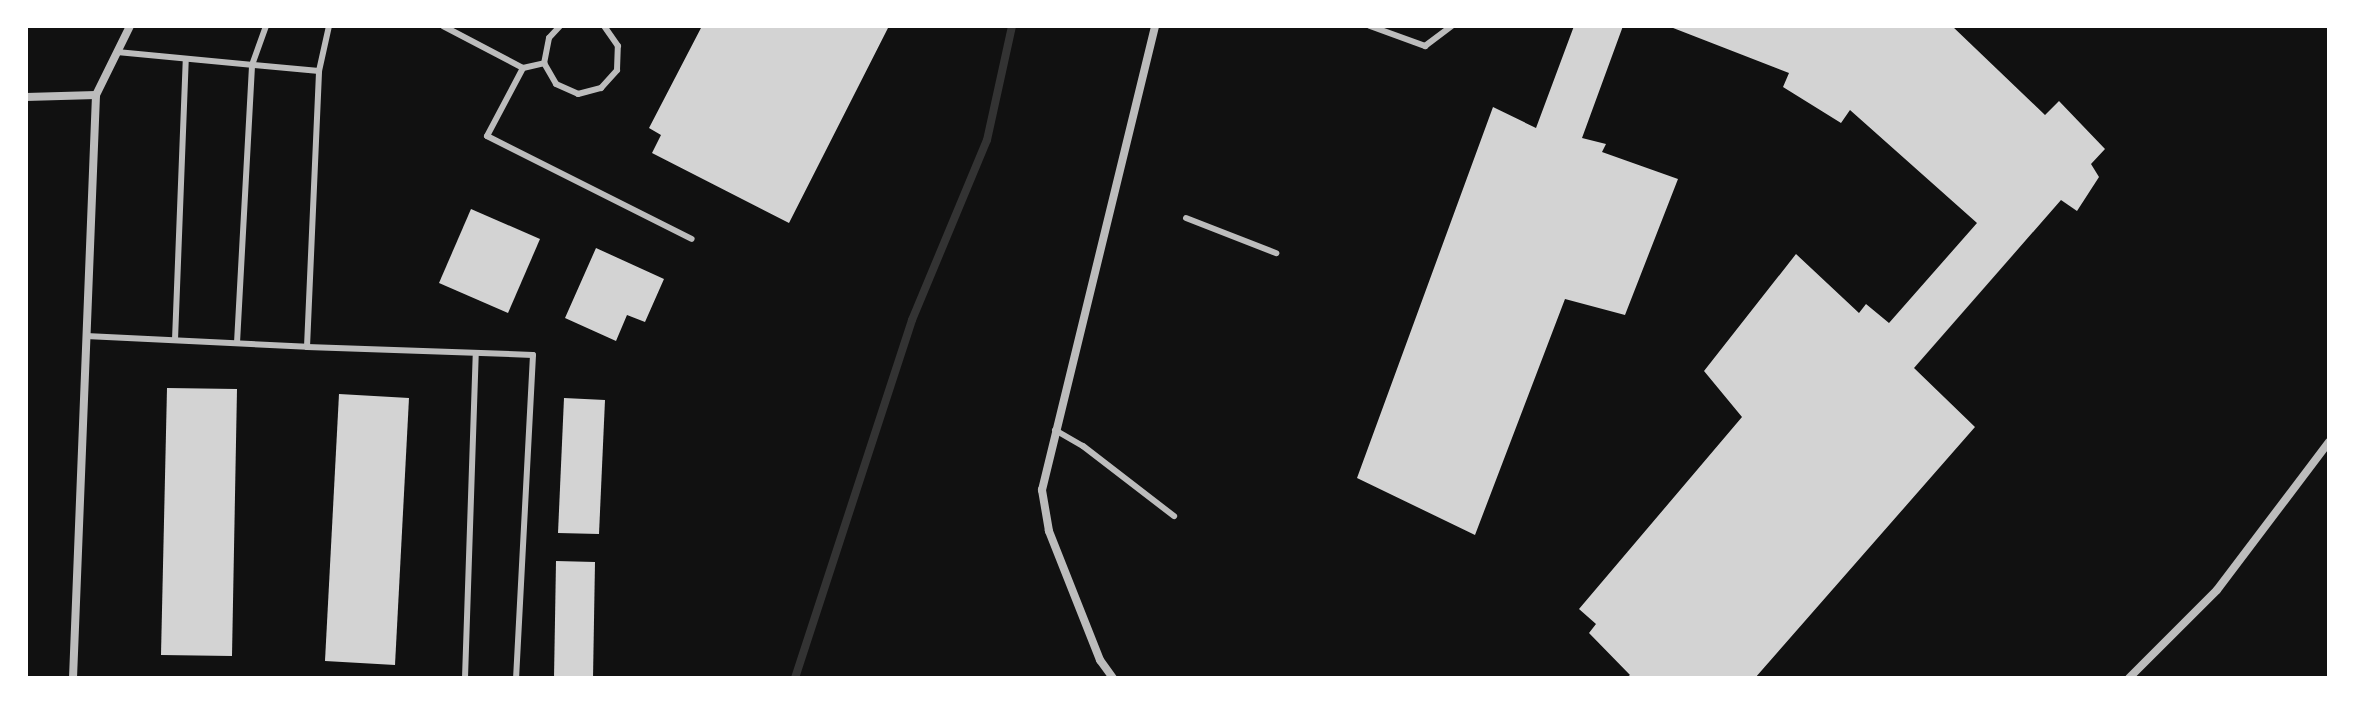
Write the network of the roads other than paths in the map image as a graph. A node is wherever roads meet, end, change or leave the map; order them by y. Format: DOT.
graph roads {
  1 [pos="130,26"];
  2 [pos="266,26"];
  3 [pos="329,26"];
  4 [pos="443,26"];
  5 [pos="560,26"];
  6 [pos="604,26"];
  7 [pos="1155,26"];
  8 [pos="1370,26"];
  9 [pos="1452,26"];
  10 [pos="117,52"];
  11 [pos="186,59"];
  12 [pos="544,63"];
  13 [pos="252,65"];
  14 [pos="523,68"];
  15 [pos="319,71"];
  16 [pos="96,95"];
  17 [pos="26,97"];
  18 [pos="1186,218"];
  19 [pos="692,239"];
  20 [pos="1276,253"];
  21 [pos="86,336"];
  22 [pos="175,340"];
  23 [pos="237,343"];
  24 [pos="307,347"];
  25 [pos="476,353"];
  26 [pos="1055,430"];
  27 [pos="2329,442"];
  28 [pos="1174,516"];
  29 [pos="73,678"];
  30 [pos="465,678"];
  31 [pos="516,678"];
  32 [pos="1113,678"];
  33 [pos="2129,678"];
  1 -- 10 [label="street"];
  2 -- 13 [label="lane"];
  3 -- 15 [label="lane"];
  4 -- 14 [label="lane"];
  5 -- 12 [label="lane"];
  6 -- 12 [label="lane"];
  7 -- 26 [label="street"];
  8 -- 9 [label="lane"];
  10 -- 11 [label="lane"];
  10 -- 16 [label="street"];
  11 -- 13 [label="lane"];
  11 -- 22 [label="lane"];
  12 -- 14 [label="lane"];
  13 -- 15 [label="lane"];
  13 -- 23 [label="lane"];
  14 -- 19 [label="lane"];
  15 -- 24 [label="lane"];
  16 -- 17 [label="street"];
  16 -- 21 [label="street"];
  18 -- 20 [label="lane"];
  21 -- 22 [label="lane"];
  21 -- 29 [label="street"];
  22 -- 23 [label="lane"];
  23 -- 24 [label="lane"];
  24 -- 25 [label="lane"];
  25 -- 30 [label="lane"];
  25 -- 31 [label="lane"];
  26 -- 28 [label="lane"];
  26 -- 32 [label="street"];
  27 -- 33 [label="street"];
}
